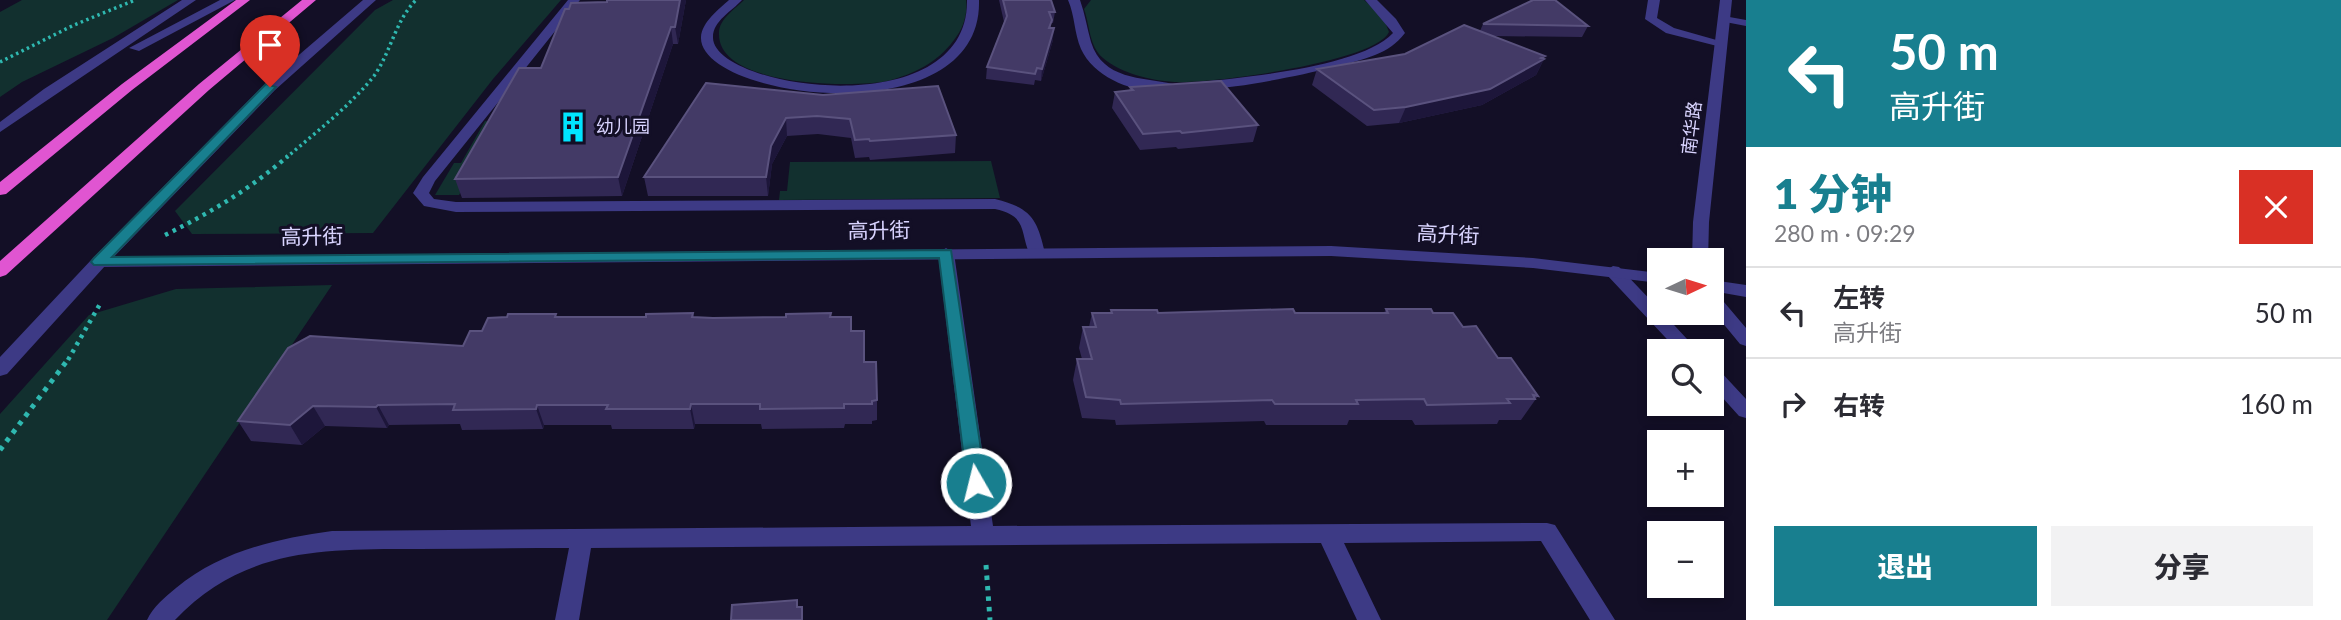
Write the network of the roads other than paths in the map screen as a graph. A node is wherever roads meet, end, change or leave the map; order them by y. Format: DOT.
graph roads {
  1 [pos="190,0"];
  2 [pos="229,0"];
  3 [pos="244,0"];
  4 [pos="310,0"];
  5 [pos="370,0"];
  6 [pos="574,0"];
  7 [pos="736,0"];
  8 [pos="973,0"];
  9 [pos="1074,0"];
  10 [pos="1371,0"];
  11 [pos="1654,0"];
  12 [pos="1726,0"];
  13 [pos="1724,19"];
  14 [pos="1746,23"];
  15 [pos="1721,43"];
  16 [pos="49,92"];
  17 [pos="0,128"];
  18 [pos="0,190"];
  19 [pos="1700,248"];
  20 [pos="946,253"];
  21 [pos="1037,253"];
  22 [pos="99,262"];
  23 [pos="0,271"];
  24 [pos="1613,271"];
  25 [pos="1647,276"];
  26 [pos="1724,287"];
  27 [pos="1746,290"];
  28 [pos="1724,313"];
  29 [pos="1678,339"];
  30 [pos="1746,340"];
  31 [pos="0,369"];
  32 [pos="1724,388"];
  33 [pos="1746,411"];
  34 [pos="1328,533"];
  35 [pos="983,534"];
  36 [pos="582,538"];
  37 [pos="159,620"];
  38 [pos="567,620"];
  39 [pos="1369,620"];
  40 [pos="1603,620"];
  1 -- 16 [label="street"];
  2 -- 16 [label="street"];
  3 -- 18 [label="highway"];
  4 -- 23 [label="highway"];
  5 -- 22 [label="street"];
  6 -- 21 [label="street"];
  7 -- 8 [label="street"];
  9 -- 10 [label="street"];
  11 -- 15 [label="street"];
  12 -- 13 [label="street, 南华路"];
  13 -- 14 [label="street"];
  13 -- 15 [label="street, 南华路"];
  15 -- 19 [label="street, 南华路"];
  16 -- 17 [label="street"];
  20 -- 21 [label="street, 高升街"];
  20 -- 22 [label="street, 高升街"];
  20 -- 35 [label="street"];
  21 -- 24 [label="street, 高升街"];
  22 -- 31 [label="street"];
  24 -- 25 [label="street, 高升街"];
  24 -- 29 [label="street"];
  26 -- 27 [label="street"];
  28 -- 30 [label="street"];
  32 -- 33 [label="street"];
  34 -- 35 [label="street"];
  34 -- 39 [label="street"];
  34 -- 40 [label="street"];
  35 -- 36 [label="street"];
  36 -- 37 [label="street"];
  36 -- 38 [label="street"];
}
